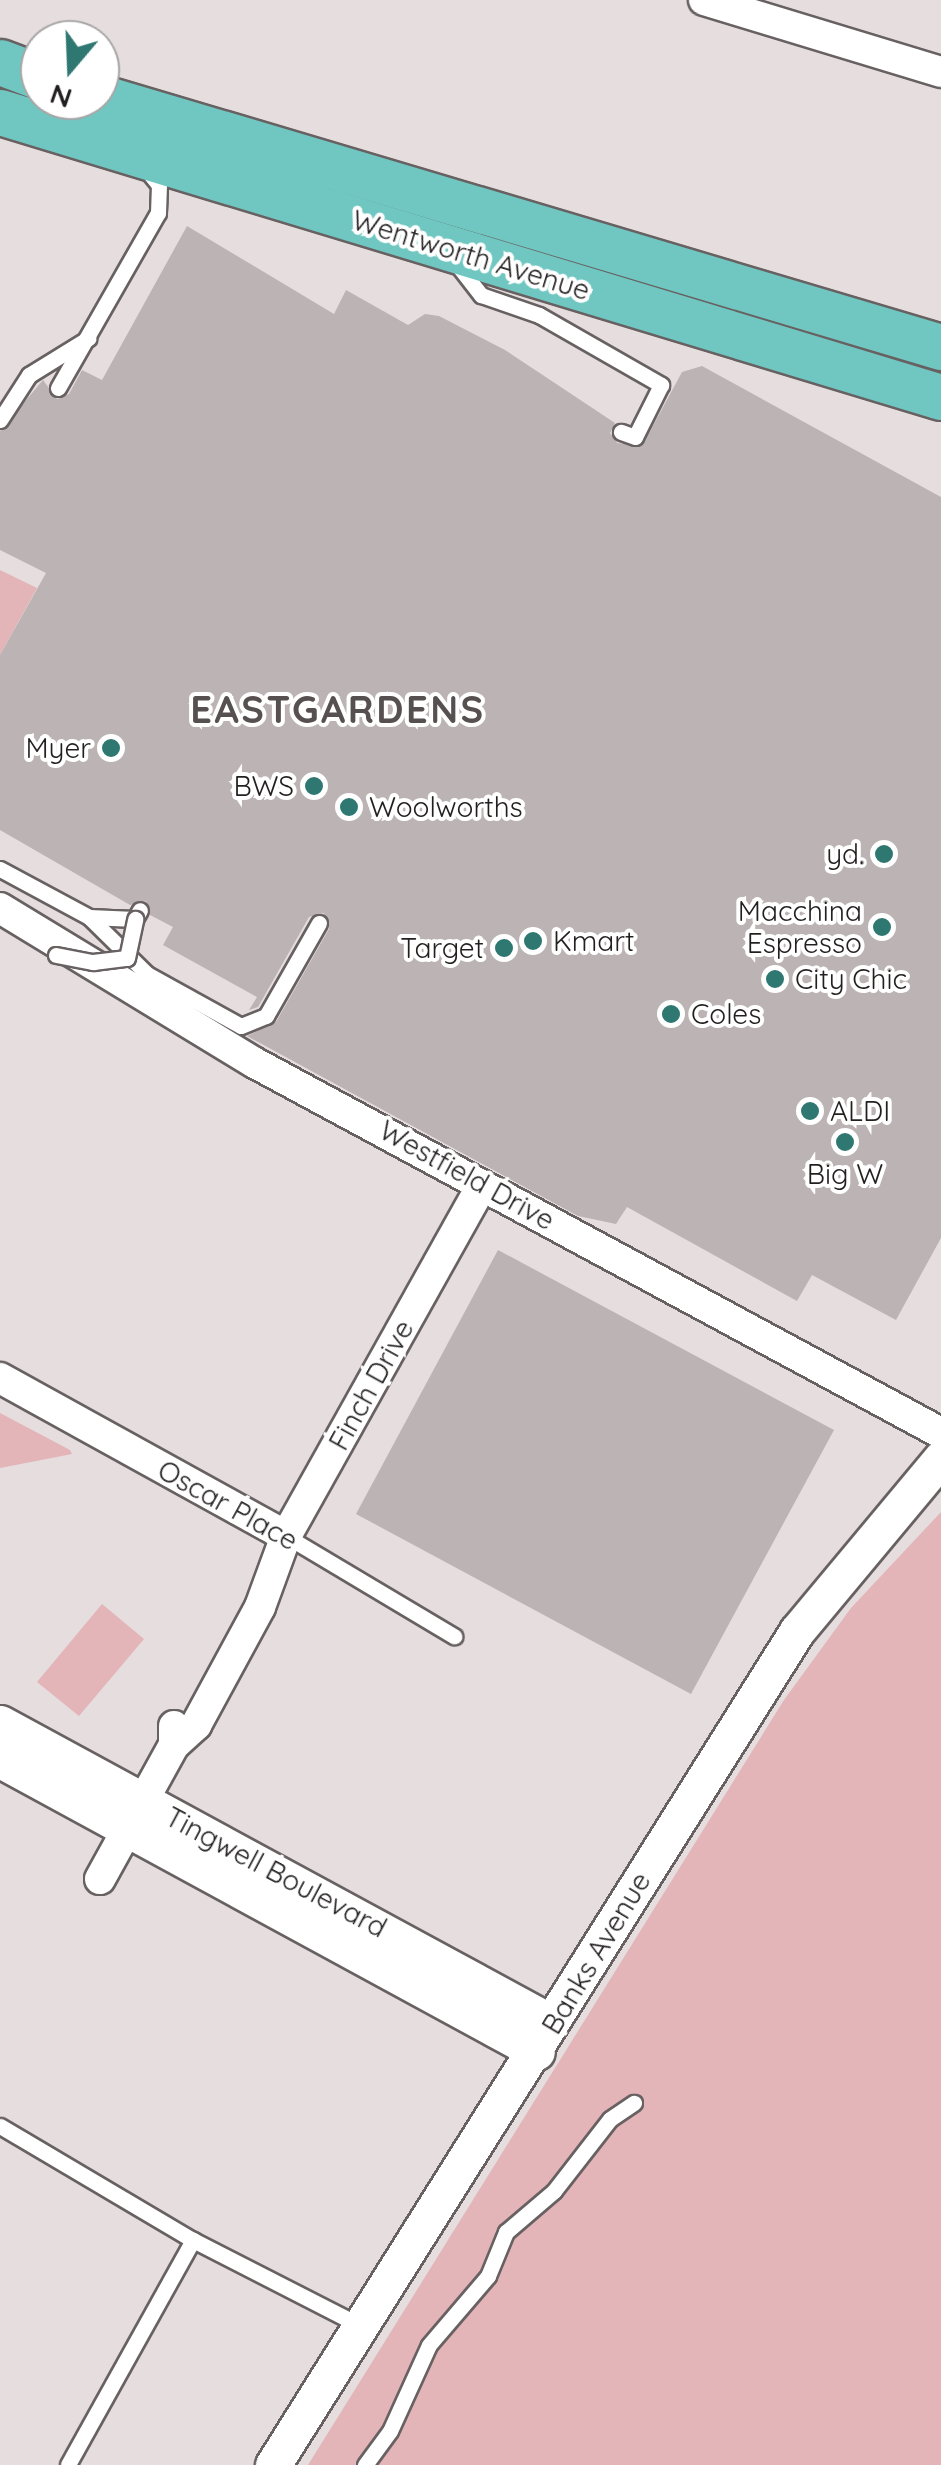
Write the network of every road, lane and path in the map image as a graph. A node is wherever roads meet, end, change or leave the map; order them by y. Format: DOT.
graph roads {
  1 [pos="704,0"];
  2 [pos="941,72"];
  3 [pos="120,104"];
  4 [pos="0,112"];
  5 [pos="0,125"];
  6 [pos="73,133"];
  7 [pos="132,150"];
  8 [pos="442,246"];
  9 [pos="90,338"];
  10 [pos="941,347"];
  11 [pos="58,388"];
  12 [pos="941,397"];
  13 [pos="0,420"];
  14 [pos="621,432"];
  15 [pos="0,869"];
  16 [pos="0,908"];
  17 [pos="90,917"];
  18 [pos="319,923"];
  19 [pos="0,926"];
  20 [pos="127,958"];
  21 [pos="482,1186"];
  22 [pos="0,1378"];
  23 [pos="941,1433"];
  24 [pos="941,1458"];
  25 [pos="286,1536"];
  26 [pos="454,1636"];
  27 [pos="0,1723"];
  28 [pos="0,1760"];
  29 [pos="137,1815"];
  30 [pos="100,1879"];
  31 [pos="544,2037"];
  32 [pos="634,2104"];
  33 [pos="0,2126"];
  34 [pos="193,2240"];
  35 [pos="360,2326"];
  36 [pos="68,2465"];
  37 [pos="273,2465"];
  38 [pos="364,2465"];
  1 -- 2 [label="street"];
  3 -- 10 [label="main road, Wentworth Avenue"];
  4 -- 6 [label="main road, Wentworth Avenue"];
  5 -- 6 [label="main road"];
  6 -- 7 [label="main road, Wentworth Avenue"];
  7 -- 8 [label="main road, Wentworth Avenue"];
  7 -- 9 [label="lane"];
  8 -- 12 [label="main road, Wentworth Avenue"];
  8 -- 14 [label="lane"];
  9 -- 11 [label="lane"];
  9 -- 13 [label="lane"];
  15 -- 17 [label="lane"];
  16 -- 21 [label="street, Westfield Drive"];
  17 -- 20 [label="lane"];
  17 -- 20 [label="lane, bridge"];
  18 -- 20 [label="lane"];
  19 -- 20 [label="lane, bridge"];
  21 -- 23 [label="street, Westfield Drive"];
  21 -- 25 [label="street, Finch Drive"];
  22 -- 25 [label="street, Oscar Place"];
  24 -- 31 [label="street, Banks Avenue"];
  25 -- 26 [label="lane, Oscar Place"];
  25 -- 29 [label="street, Finch Drive"];
  27 -- 29 [label="street, Tingwell Boulevard"];
  28 -- 29 [label="street, Tingwell Boulevard"];
  29 -- 30 [label="street, Finch Drive"];
  29 -- 31 [label="street, Tingwell Boulevard"];
  31 -- 35 [label="street, Banks Avenue"];
  32 -- 38 [label="lane"];
  33 -- 34 [label="lane"];
  34 -- 35 [label="lane"];
  34 -- 36 [label="lane"];
  35 -- 37 [label="street, Banks Avenue"];
}
